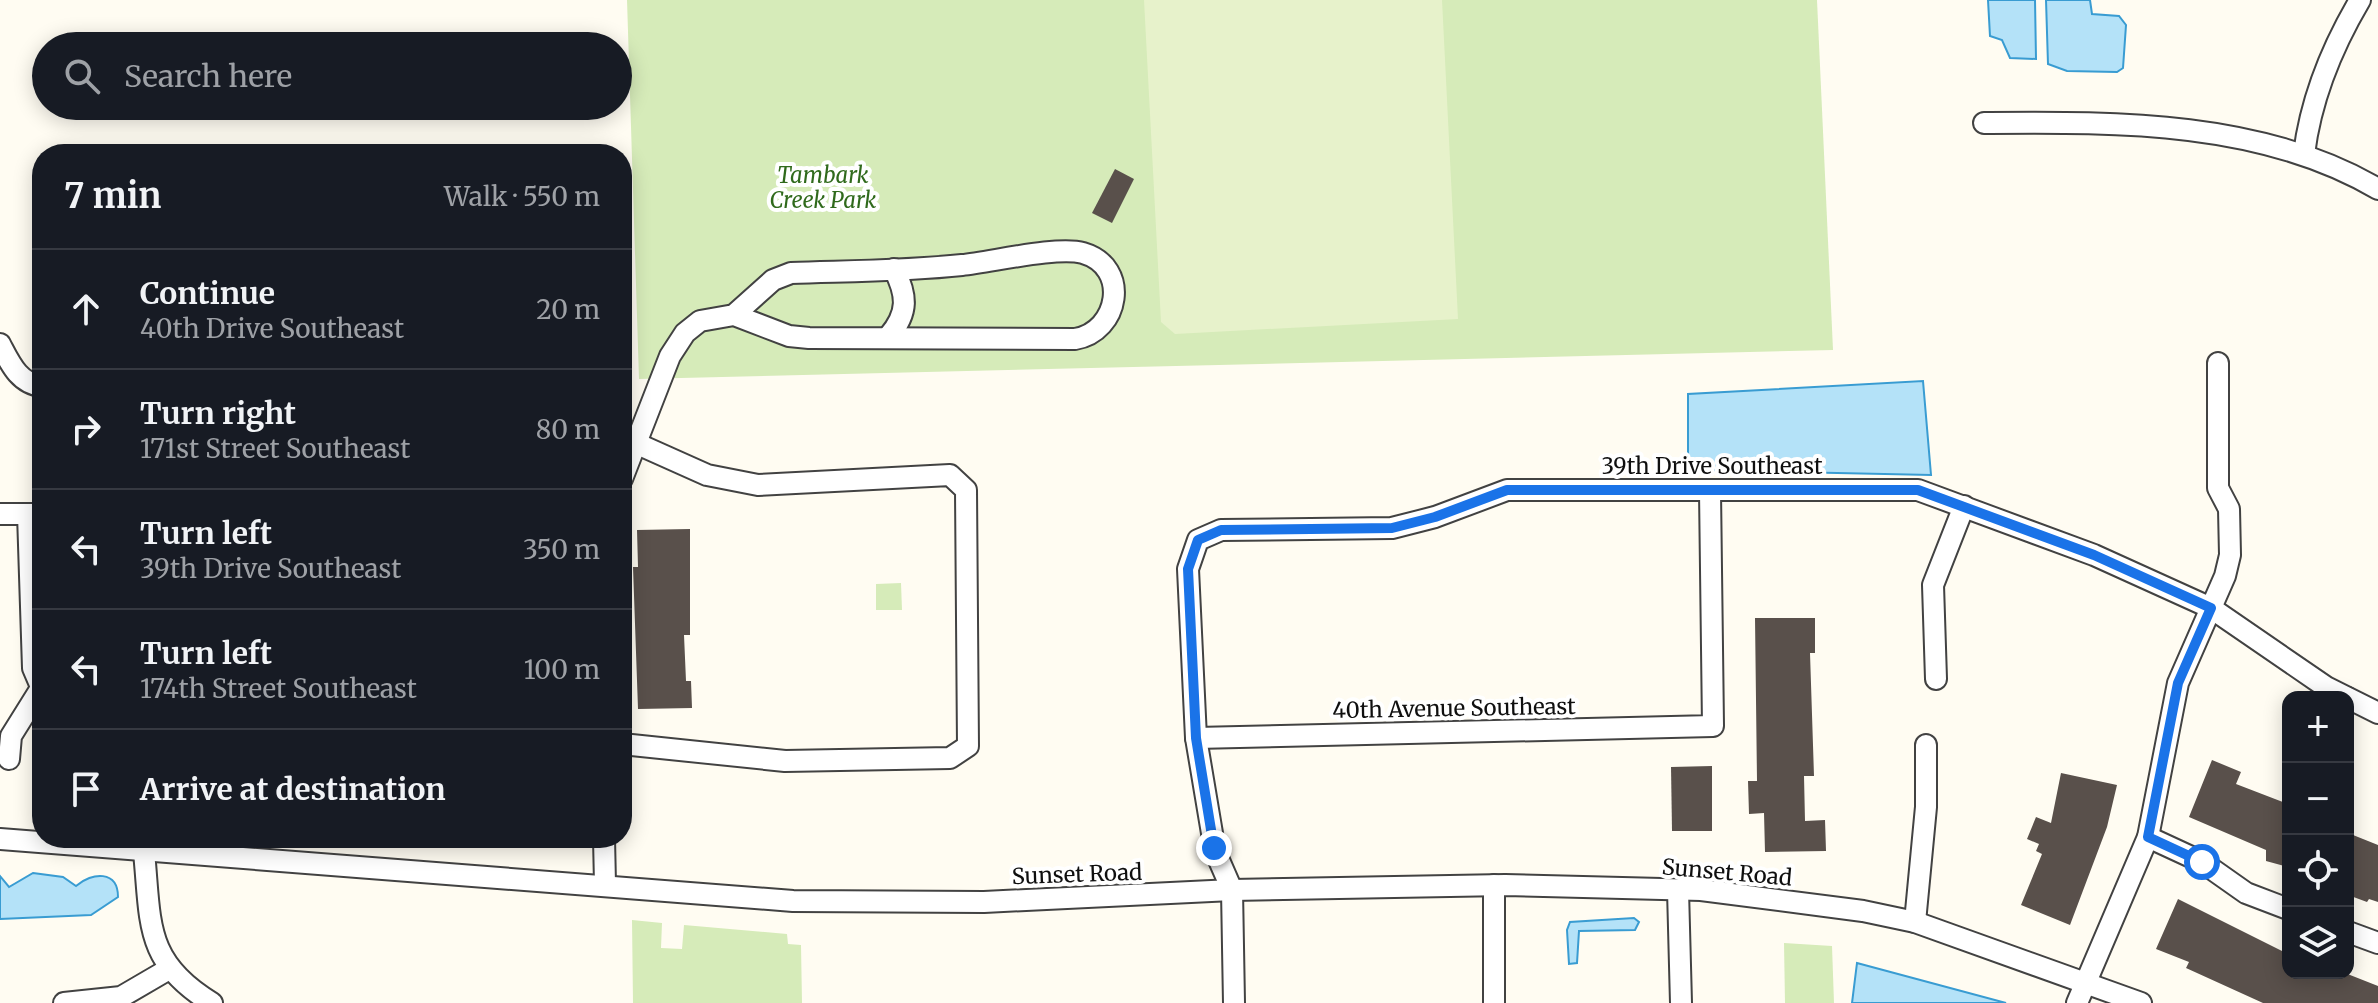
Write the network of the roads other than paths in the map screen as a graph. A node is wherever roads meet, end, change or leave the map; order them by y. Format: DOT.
graph roads {
  1 [pos="2360,0"];
  2 [pos="1984,123"];
  3 [pos="2304,154"];
  4 [pos="2378,189"];
  5 [pos="894,269"];
  6 [pos="734,315"];
  7 [pos="889,336"];
  8 [pos="0,344"];
  9 [pos="2218,363"];
  10 [pos="32,383"];
  11 [pos="632,434"];
  12 [pos="632,441"];
  13 [pos="1710,491"];
  14 [pos="1964,506"];
  15 [pos="0,514"];
  16 [pos="32,514"];
  17 [pos="2211,608"];
  18 [pos="1936,679"];
  19 [pos="2334,691"];
  20 [pos="2354,701"];
  21 [pos="32,702"];
  22 [pos="2378,713"];
  23 [pos="1196,738"];
  24 [pos="632,745"];
  25 [pos="1926,745"];
  26 [pos="9,759"];
  27 [pos="2148,837"];
  28 [pos="0,839"];
  29 [pos="32,842"];
  30 [pos="100,848"];
  31 [pos="604,848"];
  32 [pos="144,852"];
  33 [pos="605,884"];
  34 [pos="1494,885"];
  35 [pos="1232,890"];
  36 [pos="1678,890"];
  37 [pos="2283,907"];
  38 [pos="1915,922"];
  39 [pos="2354,934"];
  40 [pos="2378,943"];
  41 [pos="169,969"];
  42 [pos="2086,981"];
  43 [pos="207,1002"];
  44 [pos="64,1003"];
  45 [pos="1234,1003"];
  46 [pos="1494,1003"];
  47 [pos="1681,1003"];
  48 [pos="2077,1003"];
  49 [pos="2141,1003"];
  1 -- 3 [label="street"];
  2 -- 3 [label="street"];
  3 -- 4 [label="street"];
  5 -- 6 [label="street"];
  5 -- 7 [label="street"];
  5 -- 7 [label="street"];
  6 -- 7 [label="street"];
  6 -- 11 [label="street"];
  8 -- 10 [label="street"];
  9 -- 17 [label="street"];
  12 -- 24 [label="street"];
  13 -- 14 [label="street, 39th Drive Southeast"];
  13 -- 23 [label="street, 39th Drive Southeast"];
  13 -- 23 [label="street, 40th Avenue Southeast"];
  14 -- 17 [label="street, 39th Drive Southeast"];
  14 -- 18 [label="street"];
  15 -- 16 [label="street"];
  17 -- 19 [label="street"];
  17 -- 27 [label="street"];
  20 -- 22 [label="street"];
  21 -- 26 [label="street"];
  23 -- 35 [label="street"];
  25 -- 38 [label="street"];
  27 -- 37 [label="street"];
  27 -- 42 [label="street"];
  28 -- 29 [label="street, Sunset Road"];
  30 -- 32 [label="street, Sunset Road"];
  31 -- 33 [label="street"];
  32 -- 33 [label="street, Sunset Road"];
  32 -- 41 [label="street"];
  33 -- 35 [label="street, Sunset Road"];
  34 -- 35 [label="street, Sunset Road"];
  34 -- 36 [label="street, Sunset Road"];
  34 -- 46 [label="street"];
  35 -- 45 [label="street"];
  36 -- 38 [label="street, Sunset Road"];
  36 -- 47 [label="street"];
  38 -- 42 [label="street, Sunset Road"];
  39 -- 40 [label="street"];
  41 -- 43 [label="street"];
  41 -- 44 [label="street"];
  42 -- 48 [label="street"];
  42 -- 49 [label="street, Sunset Road"];
}
